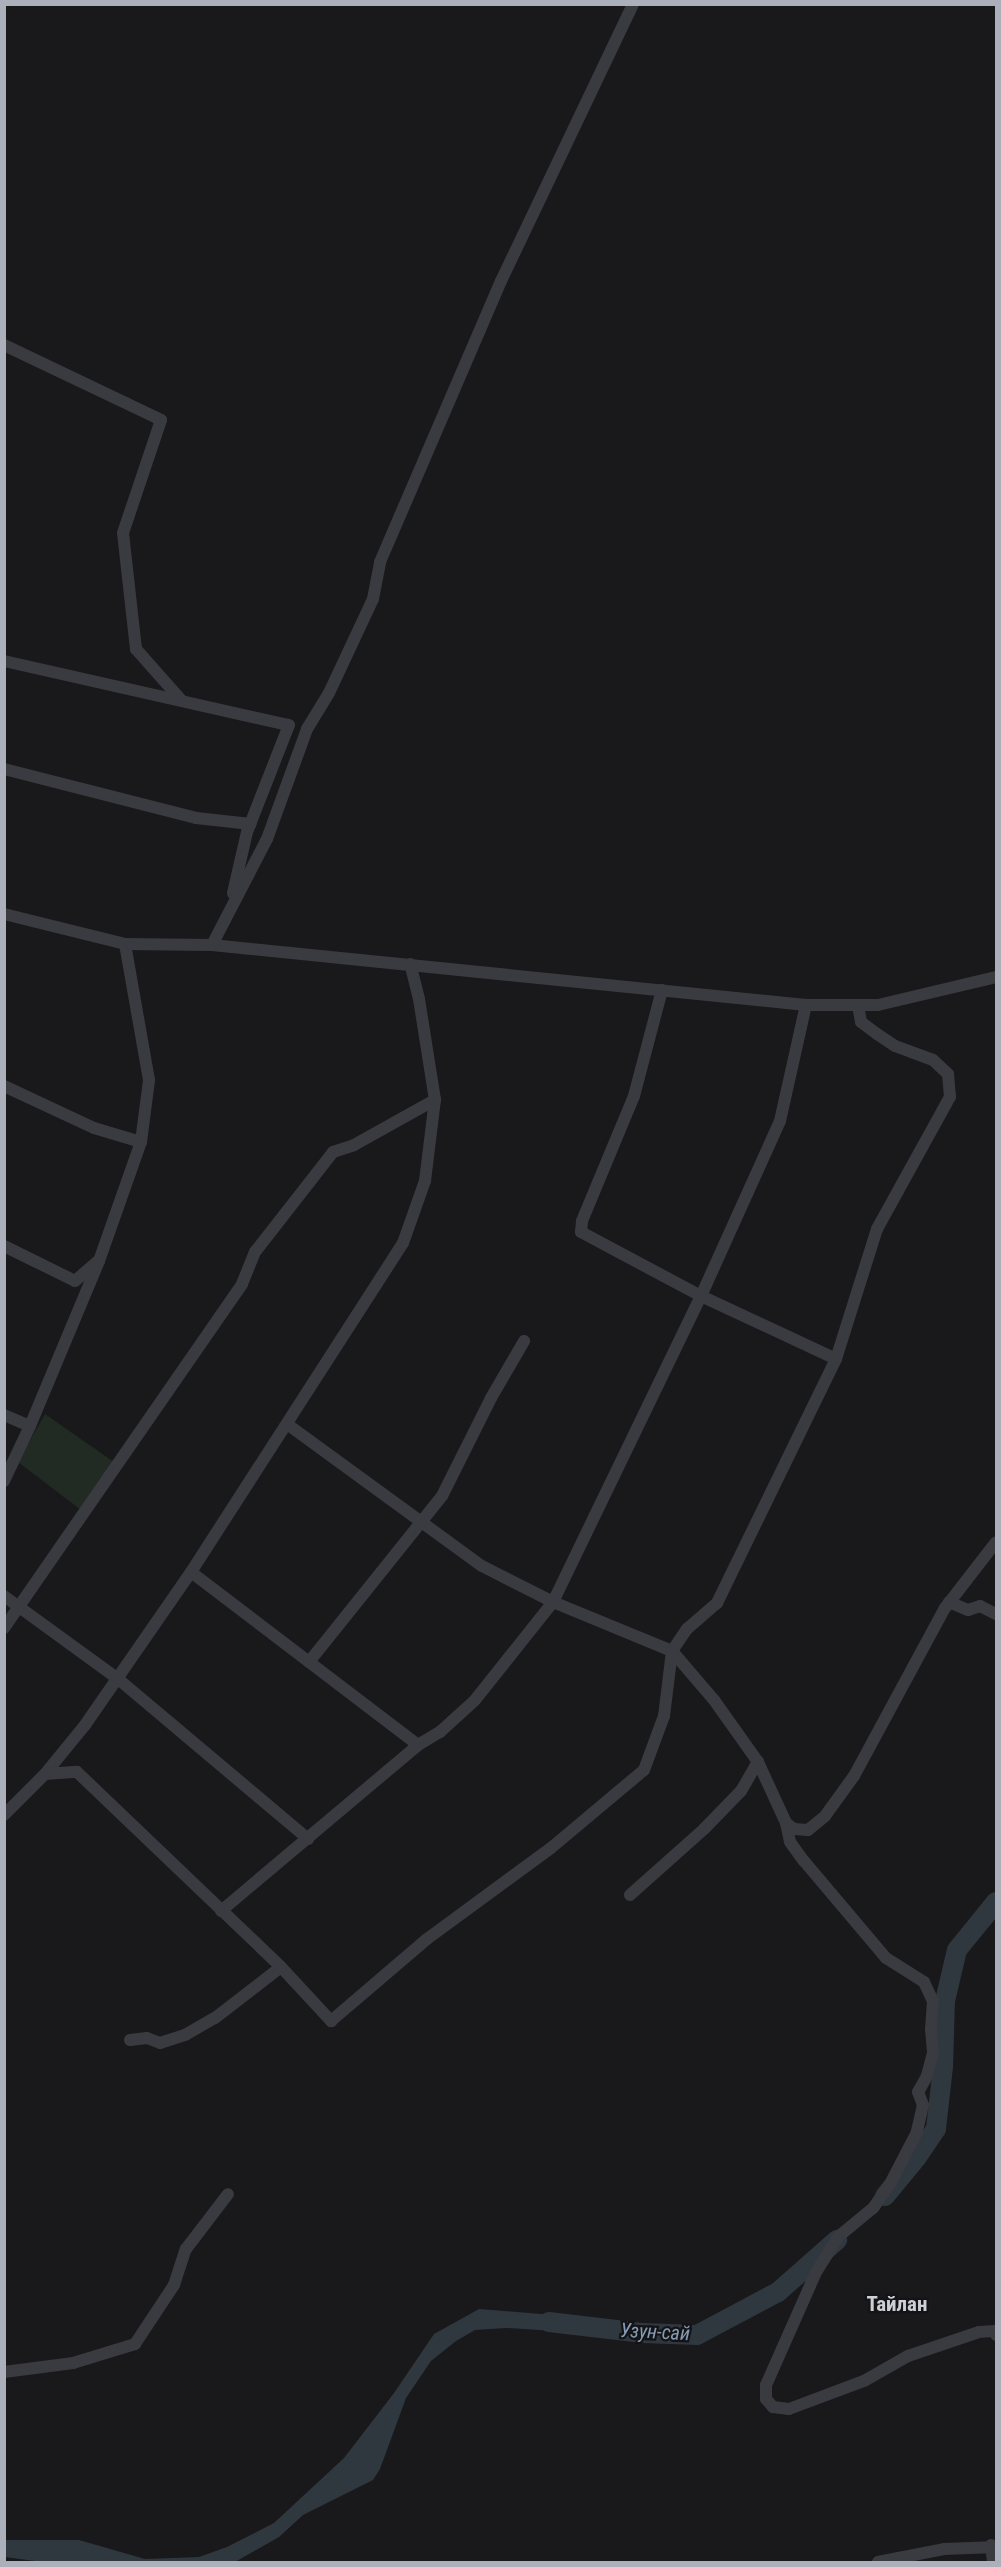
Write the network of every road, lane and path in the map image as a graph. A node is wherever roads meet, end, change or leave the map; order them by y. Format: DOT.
graph roads {
  1 [pos="633,4"];
  2 [pos="4,345"];
  3 [pos="4,662"];
  4 [pos="182,701"];
  5 [pos="4,769"];
  6 [pos="251,824"];
  7 [pos="229,912"];
  8 [pos="4,914"];
  9 [pos="125,944"];
  10 [pos="212,945"];
  11 [pos="410,964"];
  12 [pos="996,977"];
  13 [pos="662,990"];
  14 [pos="806,1005"];
  15 [pos="858,1005"];
  16 [pos="4,1086"];
  17 [pos="435,1100"];
  18 [pos="141,1142"];
  19 [pos="4,1246"];
  20 [pos="99,1261"];
  21 [pos="701,1296"];
  22 [pos="524,1341"];
  23 [pos="836,1359"];
  24 [pos="4,1415"];
  25 [pos="287,1424"];
  26 [pos="30,1426"];
  27 [pos="4,1480"];
  28 [pos="422,1523"];
  29 [pos="996,1542"];
  30 [pos="191,1572"];
  31 [pos="4,1596"];
  32 [pos="553,1602"];
  33 [pos="949,1602"];
  34 [pos="17,1606"];
  35 [pos="996,1614"];
  36 [pos="4,1628"];
  37 [pos="672,1651"];
  38 [pos="309,1662"];
  39 [pos="117,1678"];
  40 [pos="418,1745"];
  41 [pos="758,1762"];
  42 [pos="45,1774"];
  43 [pos="4,1815"];
  44 [pos="786,1823"];
  45 [pos="308,1839"];
  46 [pos="630,1895"];
  47 [pos="221,1911"];
  48 [pos="281,1967"];
  49 [pos="130,2040"];
  50 [pos="228,2194"];
  51 [pos="996,2335"];
  52 [pos="4,2372"];
  53 [pos="994,2546"];
  54 [pos="878,2562"];
  55 [pos="993,2562"];
  1 -- 7 [label="street"];
  2 -- 4 [label="street"];
  3 -- 4 [label="street"];
  4 -- 6 [label="street"];
  5 -- 6 [label="street"];
  6 -- 7 [label="street"];
  7 -- 10 [label="street"];
  8 -- 9 [label="street"];
  9 -- 10 [label="street"];
  9 -- 18 [label="street"];
  10 -- 11 [label="street"];
  11 -- 13 [label="street"];
  11 -- 17 [label="street"];
  12 -- 15 [label="street"];
  13 -- 14 [label="street"];
  13 -- 21 [label="street"];
  14 -- 15 [label="street"];
  14 -- 21 [label="street"];
  15 -- 23 [label="street"];
  16 -- 18 [label="street"];
  17 -- 25 [label="street"];
  17 -- 34 [label="street"];
  18 -- 20 [label="street"];
  19 -- 20 [label="street"];
  20 -- 26 [label="street"];
  21 -- 23 [label="street"];
  21 -- 32 [label="street"];
  22 -- 28 [label="street"];
  23 -- 37 [label="street"];
  24 -- 26 [label="street"];
  25 -- 28 [label="street"];
  25 -- 30 [label="street"];
  26 -- 27 [label="street"];
  28 -- 32 [label="street"];
  28 -- 38 [label="street"];
  29 -- 33 [label="street"];
  30 -- 38 [label="street"];
  30 -- 39 [label="street"];
  31 -- 34 [label="street"];
  32 -- 37 [label="street"];
  32 -- 40 [label="street"];
  33 -- 35 [label="street"];
  33 -- 44 [label="street"];
  34 -- 36 [label="street"];
  34 -- 39 [label="street"];
  37 -- 41 [label="street"];
  37 -- 48 [label="street"];
  38 -- 40 [label="street"];
  39 -- 42 [label="street"];
  39 -- 45 [label="street"];
  40 -- 45 [label="street"];
  41 -- 44 [label="street"];
  41 -- 46 [label="street"];
  42 -- 43 [label="street"];
  42 -- 47 [label="street"];
  44 -- 51 [label="street"];
  45 -- 47 [label="street"];
  47 -- 48 [label="street"];
  48 -- 49 [label="street"];
  50 -- 52 [label="street"];
  53 -- 54 [label="street"];
  53 -- 55 [label="street"];
}
